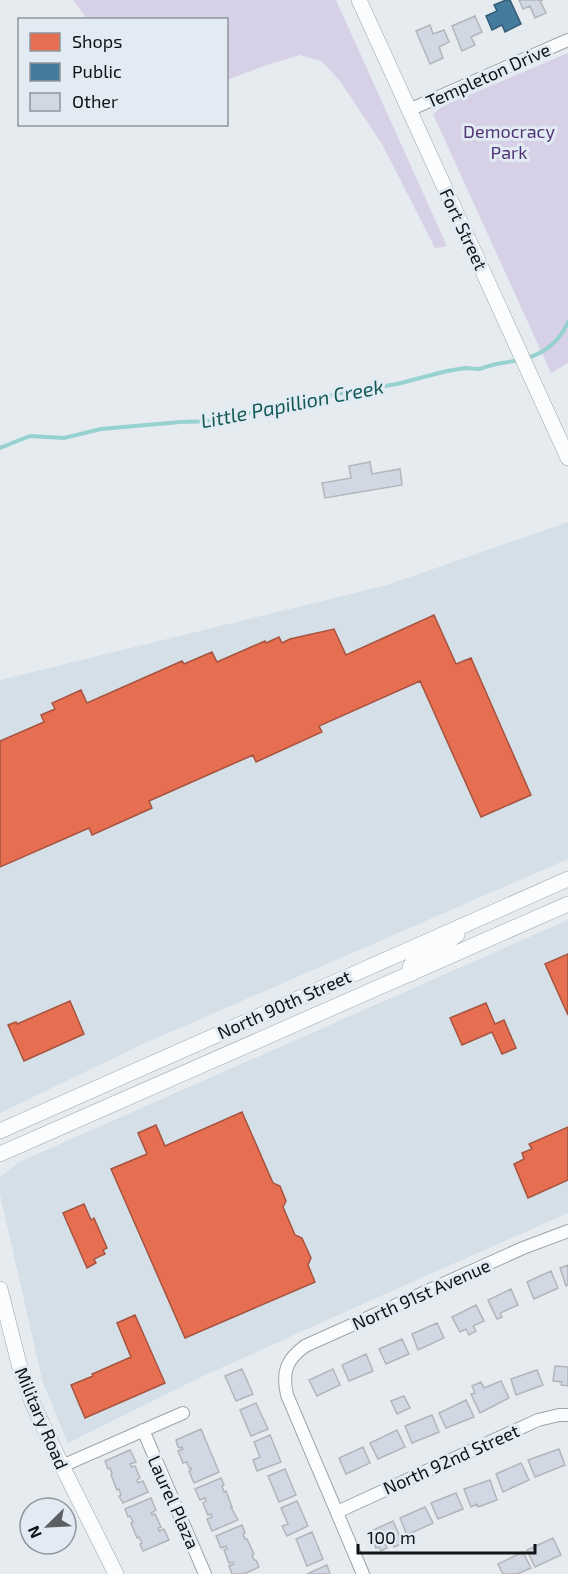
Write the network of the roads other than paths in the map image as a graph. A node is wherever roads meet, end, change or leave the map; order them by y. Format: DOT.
graph roads {
  1 [pos="359,0"];
  2 [pos="568,40"];
  3 [pos="409,110"];
  4 [pos="568,458"];
  5 [pos="568,879"];
  6 [pos="568,904"];
  7 [pos="478,918"];
  8 [pos="411,974"];
  9 [pos="0,1131"];
  10 [pos="0,1154"];
  11 [pos="568,1231"];
  12 [pos="0,1289"];
  13 [pos="183,1413"];
  14 [pos="568,1415"];
  15 [pos="142,1430"];
  16 [pos="62,1466"];
  17 [pos="337,1512"];
  18 [pos="116,1574"];
  19 [pos="205,1574"];
  20 [pos="363,1574"];
  1 -- 3 [label="main road, Fort Street"];
  2 -- 3 [label="street, Templeton Drive"];
  3 -- 4 [label="main road, Fort Street"];
  5 -- 7 [label="main road, North 90th Street"];
  6 -- 8 [label="main road, North 90th Street"];
  7 -- 8 [label="main road"];
  7 -- 9 [label="main road, North 90th Street"];
  8 -- 10 [label="main road, North 90th Street"];
  11 -- 17 [label="street, North 91st Avenue"];
  12 -- 16 [label="main road, Military Road"];
  13 -- 15 [label="street"];
  14 -- 17 [label="street, North 92nd Street"];
  15 -- 16 [label="street"];
  15 -- 19 [label="street, Laurel Plaza"];
  16 -- 18 [label="main road, Military Road"];
  17 -- 20 [label="street"];
}
